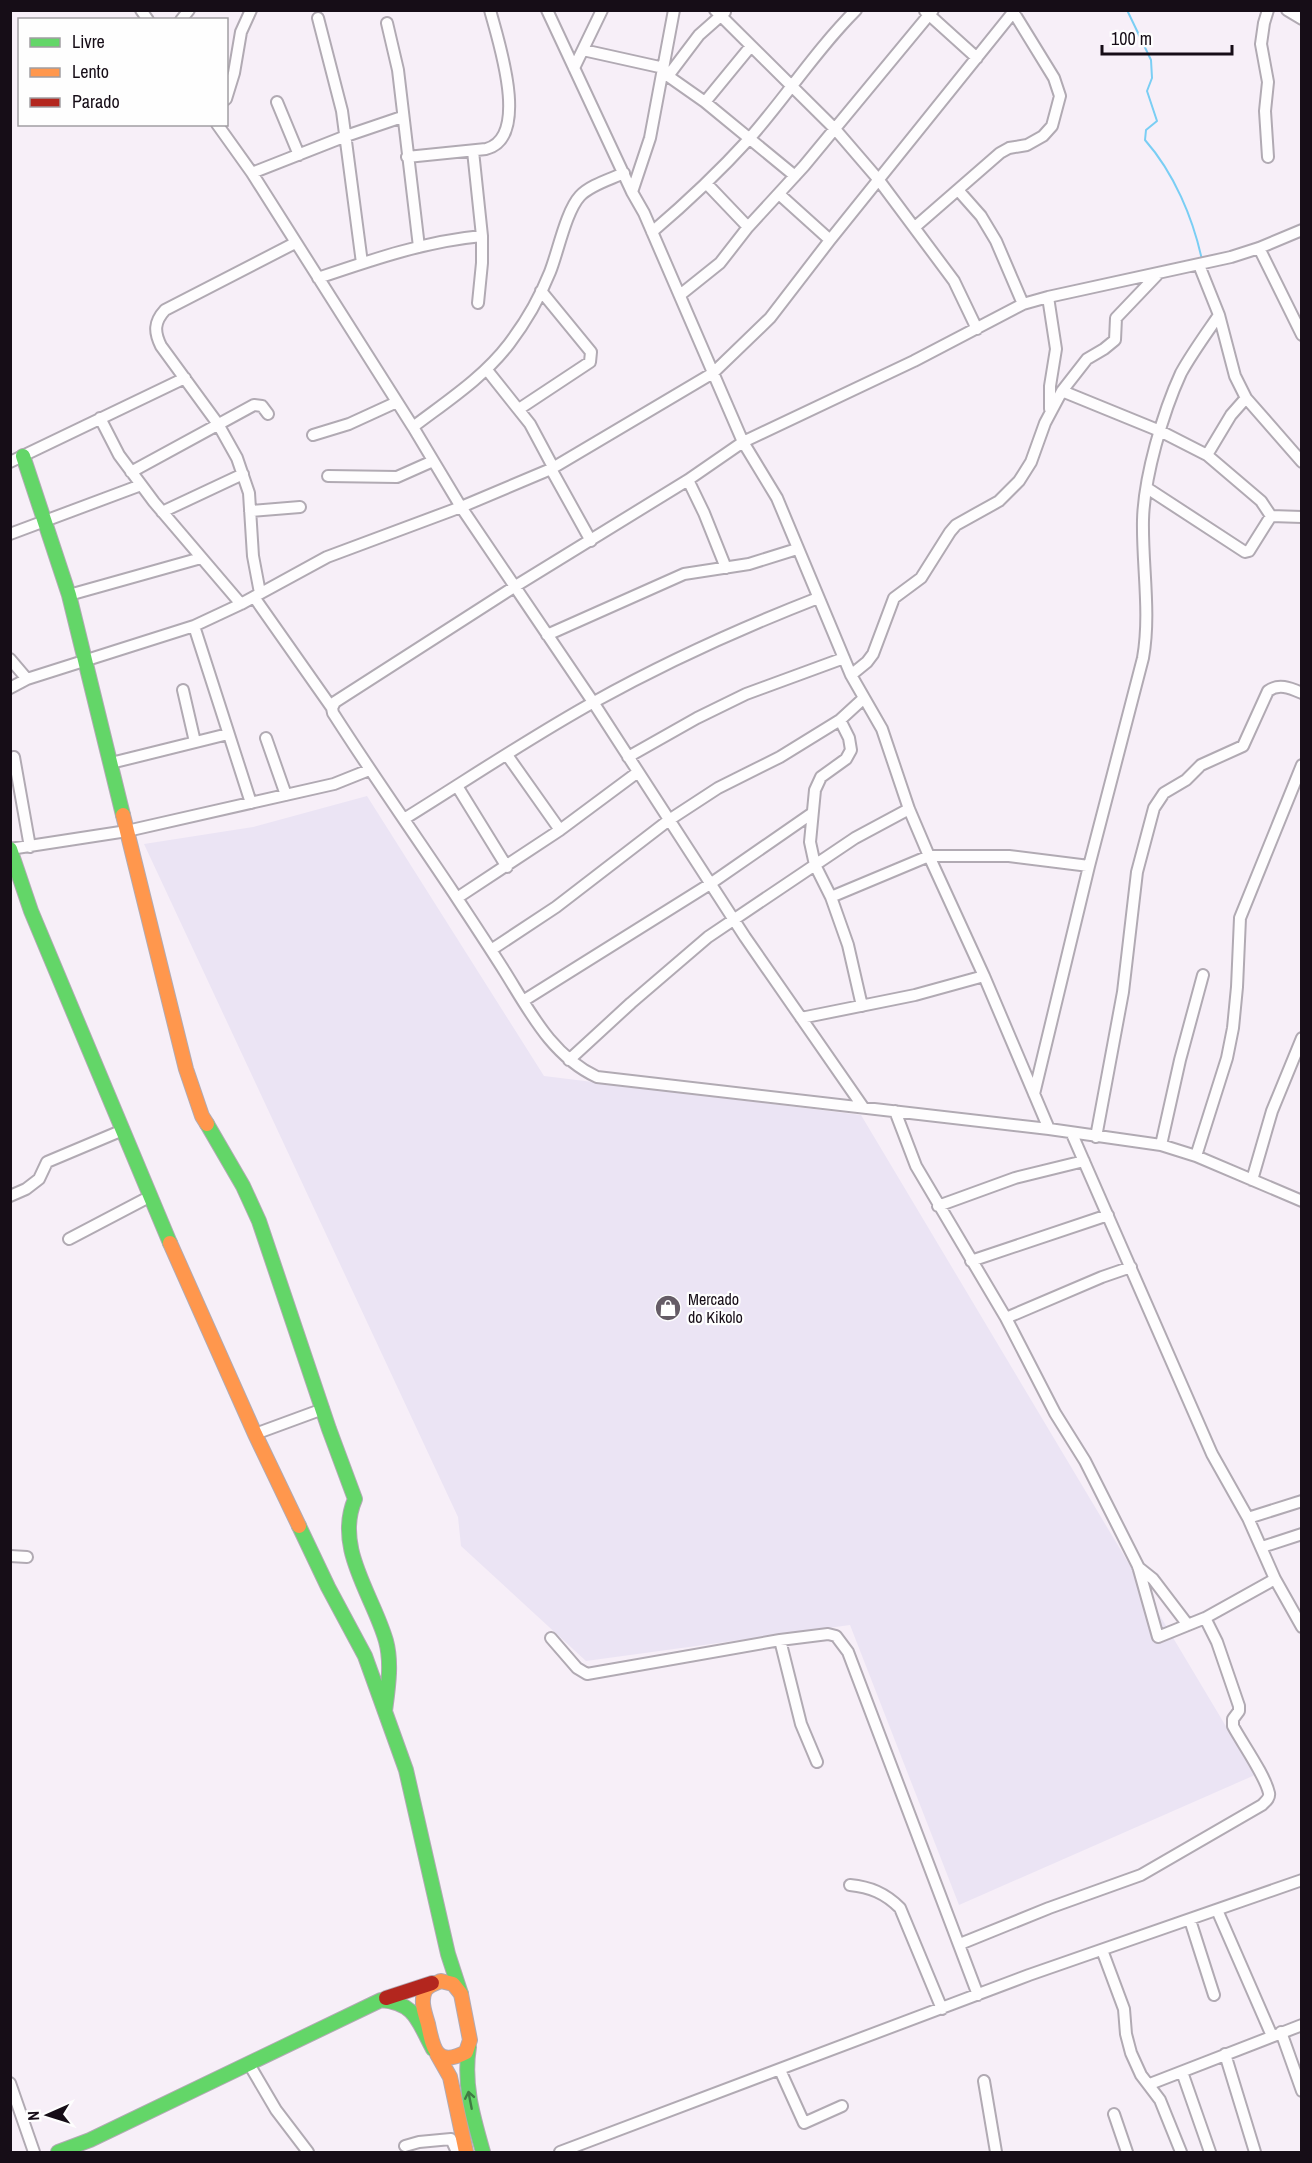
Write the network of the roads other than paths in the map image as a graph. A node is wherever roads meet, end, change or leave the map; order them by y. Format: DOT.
graph roads {
  1 [pos="251,10"];
  2 [pos="490,10"];
  3 [pos="547,10"];
  4 [pos="602,10"];
  5 [pos="674,10"];
  6 [pos="855,10"];
  7 [pos="1269,10"];
  8 [pos="1287,10"];
  9 [pos="721,12"];
  10 [pos="929,12"];
  11 [pos="1015,12"];
  12 [pos="318,18"];
  13 [pos="1302,19"];
  14 [pos="387,23"];
  15 [pos="752,46"];
  16 [pos="583,50"];
  17 [pos="977,58"];
  18 [pos="574,68"];
  19 [pos="665,73"];
  20 [pos="792,85"];
  21 [pos="228,92"];
  22 [pos="277,102"];
  23 [pos="705,102"];
  24 [pos="402,117"];
  25 [pos="218,126"];
  26 [pos="835,129"];
  27 [pos="346,136"];
  28 [pos="749,139"];
  29 [pos="473,151"];
  30 [pos="298,155"];
  31 [pos="407,157"];
  32 [pos="1268,157"];
  33 [pos="252,173"];
  34 [pos="624,173"];
  35 [pos="795,176"];
  36 [pos="878,179"];
  37 [pos="706,183"];
  38 [pos="958,190"];
  39 [pos="632,192"];
  40 [pos="779,194"];
  41 [pos="748,227"];
  42 [pos="915,227"];
  43 [pos="1302,230"];
  44 [pos="652,232"];
  45 [pos="482,236"];
  46 [pos="830,240"];
  47 [pos="295,243"];
  48 [pos="419,248"];
  49 [pos="1259,248"];
  50 [pos="362,263"];
  51 [pos="1199,265"];
  52 [pos="1158,274"];
  53 [pos="318,278"];
  54 [pos="541,291"];
  55 [pos="680,295"];
  56 [pos="1048,297"];
  57 [pos="478,303"];
  58 [pos="1023,304"];
  59 [pos="1219,315"];
  60 [pos="977,329"];
  61 [pos="1302,334"];
  62 [pos="487,370"];
  63 [pos="713,373"];
  64 [pos="185,378"];
  65 [pos="1062,391"];
  66 [pos="1246,398"];
  67 [pos="397,402"];
  68 [pos="519,409"];
  69 [pos="1050,412"];
  70 [pos="268,414"];
  71 [pos="100,418"];
  72 [pos="218,424"];
  73 [pos="413,427"];
  74 [pos="1161,431"];
  75 [pos="313,435"];
  76 [pos="743,441"];
  77 [pos="1302,442"];
  78 [pos="1292,450"];
  79 [pos="1207,455"];
  80 [pos="17,459"];
  81 [pos="433,461"];
  82 [pos="1302,462"];
  83 [pos="552,468"];
  84 [pos="131,472"];
  85 [pos="243,474"];
  86 [pos="328,476"];
  87 [pos="688,480"];
  88 [pos="141,485"];
  89 [pos="1147,488"];
  90 [pos="300,507"];
  91 [pos="461,507"];
  92 [pos="250,511"];
  93 [pos="162,512"];
  94 [pos="1271,516"];
  95 [pos="1302,517"];
  96 [pos="45,520"];
  97 [pos="10,534"];
  98 [pos="591,541"];
  99 [pos="797,549"];
  100 [pos="201,558"];
  101 [pos="726,568"];
  102 [pos="514,587"];
  103 [pos="69,595"];
  104 [pos="257,595"];
  105 [pos="818,598"];
  106 [pos="241,604"];
  107 [pos="194,626"];
  108 [pos="547,634"];
  109 [pos="844,658"];
  110 [pos="10,659"];
  111 [pos="86,659"];
  112 [pos="851,675"];
  113 [pos="27,679"];
  114 [pos="10,688"];
  115 [pos="183,690"];
  116 [pos="1302,693"];
  117 [pos="864,698"];
  118 [pos="593,702"];
  119 [pos="332,708"];
  120 [pos="840,720"];
  121 [pos="228,734"];
  122 [pos="266,738"];
  123 [pos="195,742"];
  124 [pos="507,755"];
  125 [pos="14,757"];
  126 [pos="628,757"];
  127 [pos="111,763"];
  128 [pos="1302,765"];
  129 [pos="369,770"];
  130 [pos="638,772"];
  131 [pos="457,786"];
  132 [pos="286,795"];
  133 [pos="251,803"];
  134 [pos="909,808"];
  135 [pos="811,814"];
  136 [pos="404,819"];
  137 [pos="669,820"];
  138 [pos="560,830"];
  139 [pos="127,831"];
  140 [pos="30,847"];
  141 [pos="11,849"];
  142 [pos="929,856"];
  143 [pos="815,866"];
  144 [pos="1089,866"];
  145 [pos="507,867"];
  146 [pos="710,884"];
  147 [pos="831,897"];
  148 [pos="457,898"];
  149 [pos="734,921"];
  150 [pos="491,950"];
  151 [pos="1203,975"];
  152 [pos="984,976"];
  153 [pos="523,1001"];
  154 [pos="862,1006"];
  155 [pos="801,1018"];
  156 [pos="1302,1038"];
  157 [pos="569,1060"];
  158 [pos="1034,1095"];
  159 [pos="863,1107"];
  160 [pos="895,1111"];
  161 [pos="1048,1129"];
  162 [pos="123,1130"];
  163 [pos="1072,1134"];
  164 [pos="1096,1137"];
  165 [pos="1161,1145"];
  166 [pos="1196,1156"];
  167 [pos="1084,1161"];
  168 [pos="1252,1180"];
  169 [pos="10,1196"];
  170 [pos="148,1197"];
  171 [pos="1302,1201"];
  172 [pos="938,1206"];
  173 [pos="1108,1215"];
  174 [pos="69,1239"];
  175 [pos="971,1261"];
  176 [pos="1131,1267"];
  177 [pos="1006,1318"];
  178 [pos="323,1409"];
  179 [pos="255,1434"];
  180 [pos="1302,1501"];
  181 [pos="1248,1518"];
  182 [pos="1302,1534"];
  183 [pos="1262,1547"];
  184 [pos="10,1556"];
  185 [pos="27,1557"];
  186 [pos="1138,1566"];
  187 [pos="1275,1578"];
  188 [pos="1205,1618"];
  189 [pos="1188,1624"];
  190 [pos="1301,1626"];
  191 [pos="551,1638"];
  192 [pos="780,1640"];
  193 [pos="385,1711"];
  194 [pos="817,1762"];
  195 [pos="1302,1880"];
  196 [pos="850,1885"];
  197 [pos="1217,1910"];
  198 [pos="1190,1920"];
  199 [pos="960,1944"];
  200 [pos="1102,1950"];
  201 [pos="448,1954"];
  202 [pos="435,1982"];
  203 [pos="461,1994"];
  204 [pos="978,1995"];
  205 [pos="1214,1995"];
  206 [pos="381,2000"];
  207 [pos="942,2009"];
  208 [pos="1302,2025"];
  209 [pos="1276,2034"];
  210 [pos="469,2046"];
  211 [pos="435,2051"];
  212 [pos="1225,2054"];
  213 [pos="249,2064"];
  214 [pos="780,2070"];
  215 [pos="1182,2072"];
  216 [pos="984,2081"];
  217 [pos="10,2083"];
  218 [pos="1150,2084"];
  219 [pos="1302,2091"];
  220 [pos="842,2106"];
  221 [pos="1114,2114"];
  222 [pos="405,2146"];
  223 [pos="34,2152"];
  224 [pos="58,2152"];
  225 [pos="308,2152"];
  226 [pos="457,2152"];
  227 [pos="466,2152"];
  228 [pos="483,2152"];
  229 [pos="560,2152"];
  230 [pos="996,2152"];
  231 [pos="1127,2152"];
  232 [pos="1181,2152"];
  233 [pos="1210,2152"];
  234 [pos="1255,2152"];
  1 -- 21 [label="street"];
  2 -- 29 [label="street"];
  3 -- 18 [label="street"];
  4 -- 16 [label="street"];
  5 -- 19 [label="street"];
  6 -- 20 [label="street"];
  7 -- 32 [label="street"];
  8 -- 13 [label="street"];
  9 -- 15 [label="street"];
  9 -- 19 [label="street"];
  10 -- 17 [label="street"];
  10 -- 26 [label="street"];
  11 -- 17 [label="street"];
  11 -- 38 [label="street"];
  12 -- 27 [label="street"];
  14 -- 24 [label="street"];
  15 -- 20 [label="street"];
  15 -- 23 [label="street"];
  16 -- 18 [label="street"];
  16 -- 19 [label="street"];
  17 -- 36 [label="street"];
  18 -- 34 [label="street"];
  19 -- 23 [label="street"];
  19 -- 39 [label="street"];
  20 -- 26 [label="street"];
  20 -- 28 [label="street"];
  22 -- 30 [label="street"];
  23 -- 28 [label="street"];
  24 -- 27 [label="street"];
  24 -- 31 [label="street"];
  25 -- 33 [label="street"];
  26 -- 35 [label="street"];
  26 -- 36 [label="street"];
  27 -- 30 [label="street"];
  27 -- 50 [label="street"];
  28 -- 35 [label="street"];
  28 -- 37 [label="street"];
  29 -- 31 [label="street"];
  29 -- 45 [label="street"];
  30 -- 33 [label="street"];
  31 -- 48 [label="street"];
  33 -- 47 [label="street"];
  34 -- 39 [label="street"];
  34 -- 54 [label="street"];
  35 -- 40 [label="street"];
  36 -- 42 [label="street"];
  36 -- 46 [label="street"];
  37 -- 41 [label="street"];
  37 -- 44 [label="street"];
  38 -- 42 [label="street"];
  38 -- 58 [label="street"];
  39 -- 44 [label="street"];
  40 -- 41 [label="street"];
  40 -- 46 [label="street"];
  41 -- 55 [label="street"];
  42 -- 60 [label="street"];
  43 -- 49 [label="street"];
  44 -- 55 [label="street"];
  45 -- 48 [label="street"];
  45 -- 57 [label="street"];
  46 -- 63 [label="street"];
  47 -- 53 [label="street"];
  47 -- 64 [label="street"];
  48 -- 50 [label="street"];
  49 -- 51 [label="street"];
  49 -- 61 [label="street"];
  50 -- 53 [label="street"];
  51 -- 52 [label="street"];
  51 -- 59 [label="street"];
  52 -- 56 [label="street"];
  52 -- 65 [label="street"];
  53 -- 67 [label="street"];
  54 -- 62 [label="street"];
  54 -- 68 [label="street"];
  55 -- 63 [label="street"];
  56 -- 58 [label="street"];
  56 -- 69 [label="street"];
  58 -- 60 [label="street"];
  59 -- 66 [label="street"];
  59 -- 74 [label="street"];
  60 -- 76 [label="street"];
  62 -- 68 [label="street"];
  62 -- 73 [label="street"];
  63 -- 76 [label="street"];
  63 -- 83 [label="street"];
  64 -- 71 [label="street"];
  64 -- 72 [label="street"];
  65 -- 69 [label="street"];
  65 -- 74 [label="street"];
  66 -- 78 [label="street"];
  66 -- 79 [label="street"];
  67 -- 73 [label="street"];
  67 -- 75 [label="street"];
  68 -- 83 [label="street"];
  69 -- 112 [label="street"];
  70 -- 72 [label="street"];
  71 -- 80 [label="street"];
  71 -- 84 [label="street"];
  72 -- 84 [label="street"];
  72 -- 85 [label="street"];
  73 -- 81 [label="street"];
  74 -- 79 [label="street"];
  74 -- 89 [label="street"];
  76 -- 87 [label="street"];
  76 -- 99 [label="street"];
  77 -- 78 [label="street"];
  78 -- 82 [label="street"];
  79 -- 94 [label="street"];
  80 -- 96 [label="street"];
  81 -- 86 [label="street"];
  81 -- 91 [label="street"];
  83 -- 91 [label="street"];
  83 -- 98 [label="street"];
  84 -- 88 [label="street"];
  85 -- 92 [label="street"];
  85 -- 93 [label="street"];
  87 -- 98 [label="street"];
  87 -- 101 [label="street"];
  88 -- 93 [label="street"];
  88 -- 96 [label="street"];
  89 -- 94 [label="street"];
  89 -- 144 [label="street"];
  90 -- 92 [label="street"];
  91 -- 102 [label="street"];
  91 -- 104 [label="street"];
  92 -- 104 [label="street"];
  93 -- 100 [label="street"];
  94 -- 95 [label="street"];
  96 -- 97 [label="street"];
  96 -- 103 [label="street"];
  98 -- 102 [label="street"];
  99 -- 101 [label="street"];
  99 -- 105 [label="street"];
  100 -- 103 [label="street"];
  100 -- 106 [label="street"];
  101 -- 108 [label="street"];
  102 -- 108 [label="street"];
  102 -- 119 [label="street"];
  103 -- 111 [label="street"];
  104 -- 106 [label="street"];
  104 -- 119 [label="street"];
  105 -- 109 [label="street"];
  105 -- 118 [label="street"];
  106 -- 107 [label="street"];
  107 -- 111 [label="street"];
  107 -- 121 [label="street"];
  108 -- 118 [label="street"];
  109 -- 112 [label="street"];
  109 -- 126 [label="street"];
  110 -- 113 [label="street"];
  111 -- 113 [label="street"];
  111 -- 127 [label="street"];
  112 -- 117 [label="street"];
  113 -- 114 [label="street"];
  115 -- 123 [label="street"];
  116 -- 164 [label="street"];
  117 -- 120 [label="street"];
  117 -- 134 [label="street"];
  118 -- 124 [label="street"];
  118 -- 126 [label="street"];
  119 -- 129 [label="street"];
  120 -- 135 [label="street"];
  120 -- 137 [label="street"];
  121 -- 123 [label="street"];
  121 -- 133 [label="street"];
  122 -- 132 [label="street"];
  123 -- 127 [label="street"];
  124 -- 131 [label="street"];
  124 -- 138 [label="street"];
  125 -- 140 [label="street"];
  126 -- 130 [label="street"];
  127 -- 139 [label="street"];
  128 -- 166 [label="street"];
  129 -- 132 [label="street"];
  129 -- 136 [label="street"];
  130 -- 137 [label="street"];
  130 -- 138 [label="street"];
  131 -- 136 [label="street"];
  131 -- 145 [label="street"];
  132 -- 133 [label="street"];
  133 -- 139 [label="street"];
  134 -- 142 [label="street"];
  134 -- 143 [label="street"];
  135 -- 143 [label="street"];
  135 -- 146 [label="street"];
  136 -- 148 [label="street"];
  137 -- 146 [label="street"];
  137 -- 150 [label="street"];
  138 -- 145 [label="street"];
  139 -- 140 [label="street"];
  139 -- 178 [label="street"];
  140 -- 141 [label="street"];
  141 -- 162 [label="street"];
  142 -- 144 [label="street"];
  142 -- 147 [label="street"];
  142 -- 152 [label="street"];
  143 -- 147 [label="street"];
  143 -- 149 [label="street"];
  144 -- 158 [label="street"];
  145 -- 148 [label="street"];
  146 -- 149 [label="street"];
  146 -- 153 [label="street"];
  147 -- 154 [label="street"];
  148 -- 150 [label="street"];
  149 -- 155 [label="street"];
  149 -- 157 [label="street"];
  150 -- 153 [label="street"];
  151 -- 165 [label="street"];
  152 -- 154 [label="street"];
  152 -- 158 [label="street"];
  153 -- 157 [label="street"];
  154 -- 155 [label="street"];
  155 -- 159 [label="street"];
  156 -- 168 [label="street"];
  157 -- 159 [label="street"];
  158 -- 161 [label="street"];
  159 -- 160 [label="street"];
  160 -- 161 [label="street"];
  160 -- 172 [label="street"];
  161 -- 163 [label="street"];
  162 -- 169 [label="street"];
  162 -- 170 [label="street"];
  163 -- 164 [label="street"];
  163 -- 167 [label="street"];
  164 -- 165 [label="street"];
  165 -- 166 [label="street"];
  166 -- 168 [label="street"];
  167 -- 172 [label="street"];
  167 -- 173 [label="street"];
  168 -- 171 [label="street"];
  170 -- 174 [label="street"];
  170 -- 179 [label="street"];
  172 -- 175 [label="street"];
  173 -- 175 [label="street"];
  173 -- 176 [label="street"];
  175 -- 177 [label="street"];
  176 -- 177 [label="street"];
  176 -- 181 [label="street"];
  177 -- 186 [label="street"];
  178 -- 179 [label="street"];
  178 -- 193 [label="street"];
  179 -- 193 [label="street"];
  180 -- 181 [label="street"];
  181 -- 183 [label="street"];
  182 -- 183 [label="street"];
  183 -- 187 [label="street"];
  184 -- 185 [label="street"];
  186 -- 189 [label="street"];
  186 -- 189 [label="street"];
  187 -- 188 [label="street"];
  187 -- 190 [label="street"];
  188 -- 189 [label="street"];
  188 -- 199 [label="street"];
  191 -- 192 [label="street"];
  192 -- 194 [label="street"];
  192 -- 199 [label="street"];
  193 -- 201 [label="street"];
  195 -- 197 [label="street"];
  196 -- 207 [label="street"];
  197 -- 198 [label="street"];
  197 -- 209 [label="street"];
  198 -- 200 [label="street"];
  198 -- 205 [label="street"];
  199 -- 204 [label="street"];
  200 -- 204 [label="street"];
  200 -- 218 [label="street"];
  201 -- 202 [label="street"];
  201 -- 203 [label="street"];
  202 -- 203 [label="street"];
  202 -- 206 [label="street"];
  202 -- 211 [label="street"];
  203 -- 210 [label="street"];
  204 -- 207 [label="street"];
  206 -- 211 [label="street"];
  206 -- 213 [label="street"];
  207 -- 214 [label="street"];
  208 -- 209 [label="street"];
  209 -- 212 [label="street"];
  209 -- 219 [label="street"];
  210 -- 211 [label="street"];
  228 -- 210 [label="street, one-way"];
  211 -- 227 [label="street"];
  212 -- 215 [label="street"];
  212 -- 234 [label="street"];
  213 -- 224 [label="street"];
  213 -- 225 [label="street"];
  214 -- 220 [label="street"];
  214 -- 229 [label="street"];
  215 -- 218 [label="street"];
  215 -- 233 [label="street"];
  216 -- 230 [label="street"];
  217 -- 223 [label="street"];
  218 -- 232 [label="street"];
  221 -- 231 [label="street"];
  222 -- 226 [label="street"];
}
